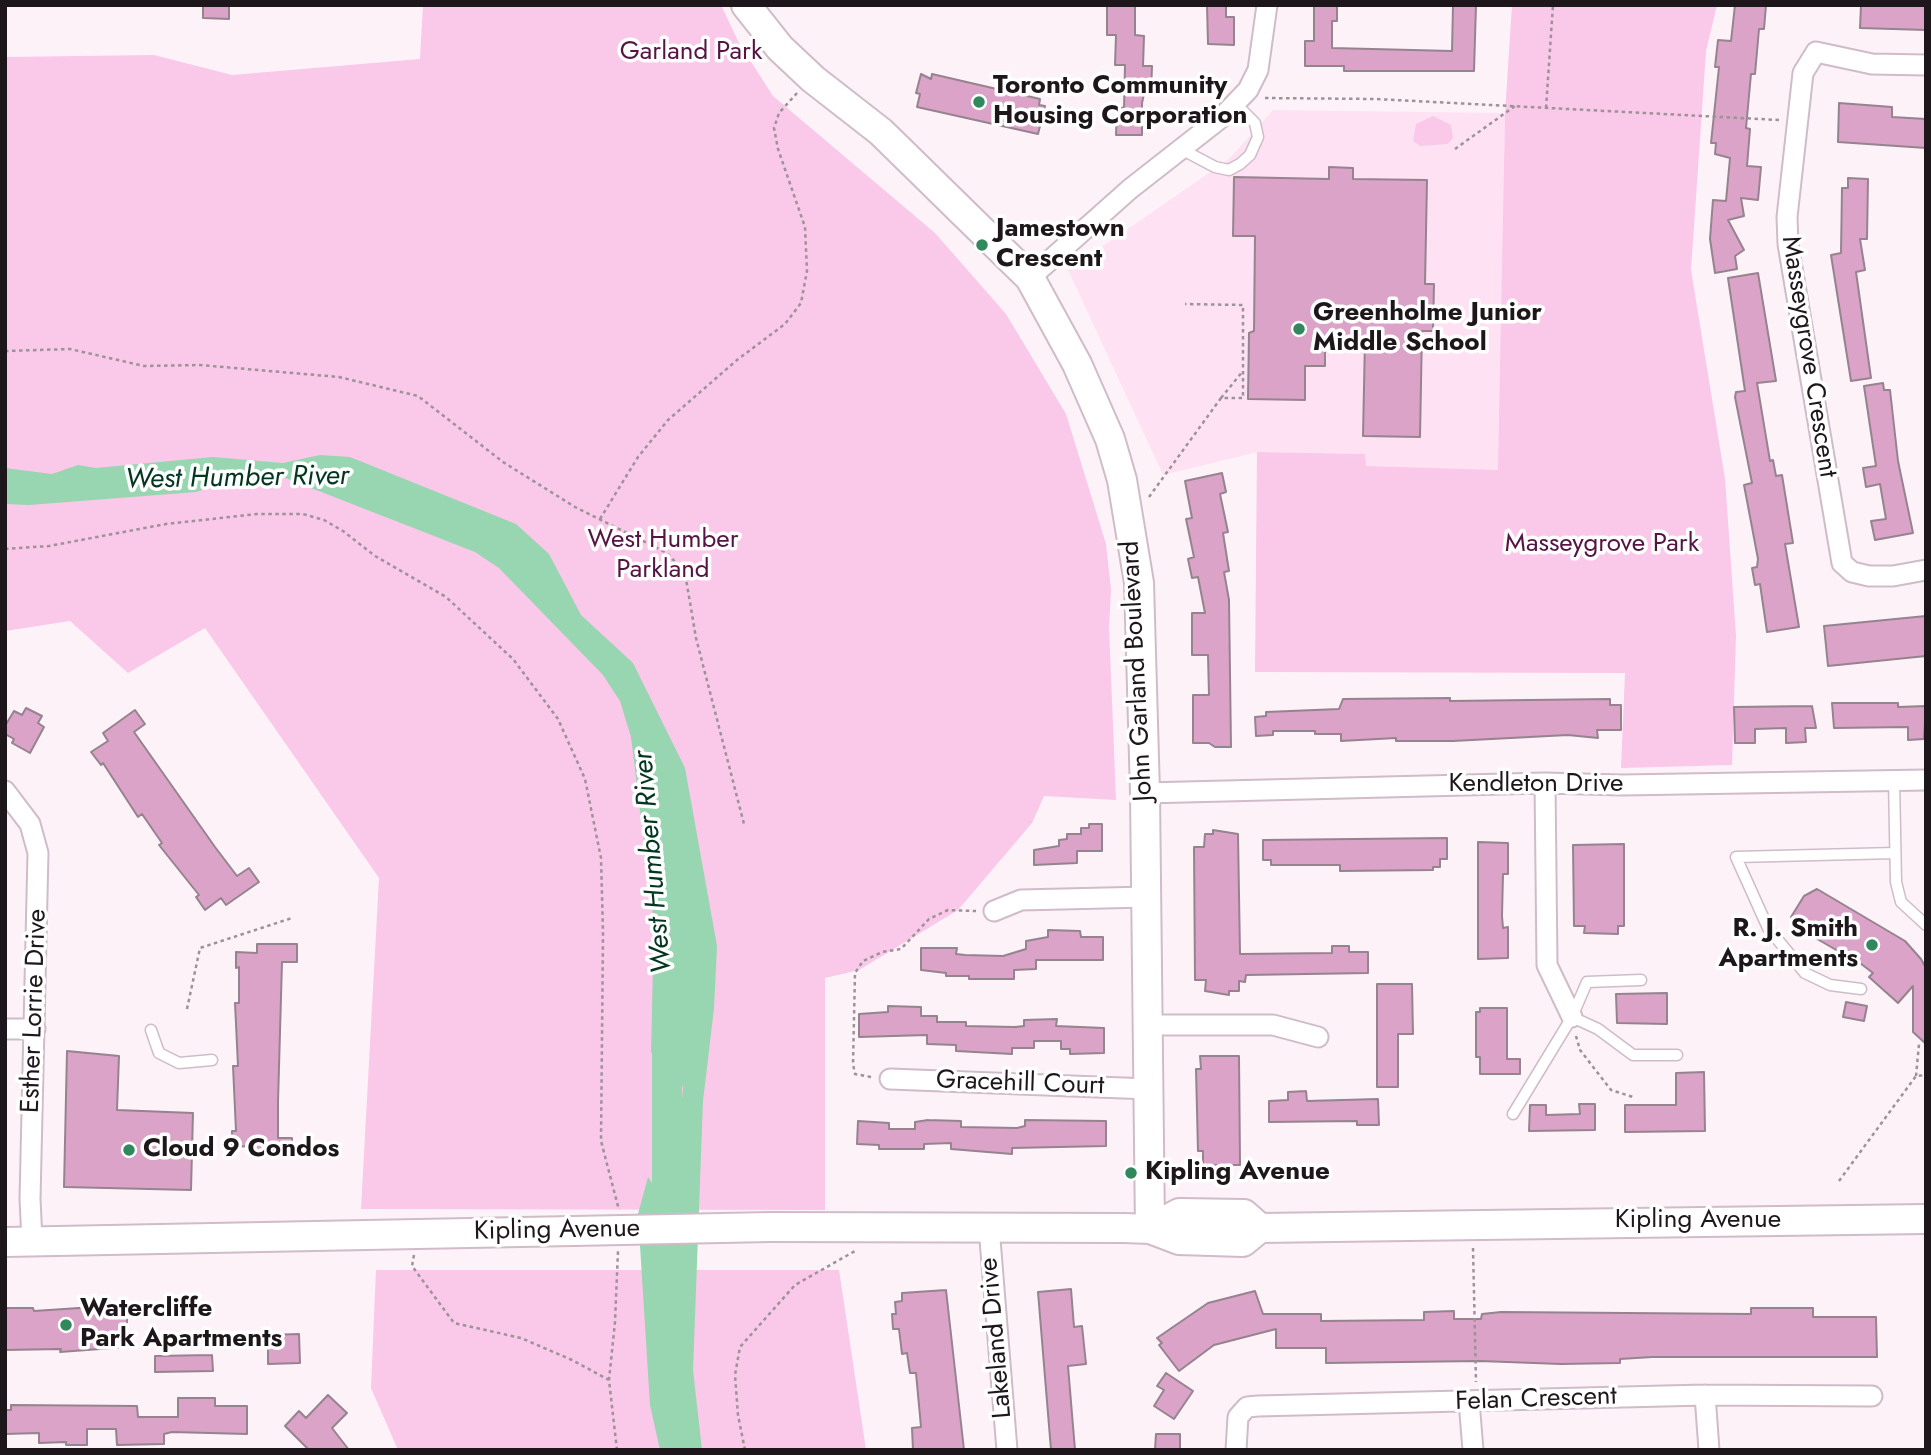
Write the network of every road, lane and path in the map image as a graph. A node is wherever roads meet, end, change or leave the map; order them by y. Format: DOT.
graph roads {
  1 [pos="746,5"];
  2 [pos="1267,5"];
  3 [pos="1553,5"];
  4 [pos="1926,65"];
  5 [pos="813,79"];
  6 [pos="1238,100"];
  7 [pos="1515,106"];
  8 [pos="1546,108"];
  9 [pos="1795,121"];
  10 [pos="1181,149"];
  11 [pos="1455,149"];
  12 [pos="1030,278"];
  13 [pos="1185,304"];
  14 [pos="5,351"];
  15 [pos="1243,371"];
  16 [pos="1222,398"];
  17 [pos="600,519"];
  18 [pos="1130,522"];
  19 [pos="5,549"];
  20 [pos="1926,570"];
  21 [pos="1894,780"];
  22 [pos="1926,780"];
  23 [pos="1545,783"];
  24 [pos="5,791"];
  25 [pos="1146,793"];
  26 [pos="744,824"];
  27 [pos="1895,853"];
  28 [pos="1147,897"];
  29 [pos="994,911"];
  30 [pos="292,918"];
  31 [pos="1926,925"];
  32 [pos="1641,980"];
  33 [pos="1860,989"];
  34 [pos="187,1009"];
  35 [pos="1572,1017"];
  36 [pos="1148,1025"];
  37 [pos="5,1029"];
  38 [pos="34,1029"];
  39 [pos="151,1030"];
  40 [pos="1318,1037"];
  41 [pos="1919,1044"];
  42 [pos="1677,1055"];
  43 [pos="212,1060"];
  44 [pos="1926,1075"];
  45 [pos="1916,1076"];
  46 [pos="890,1079"];
  47 [pos="1149,1089"];
  48 [pos="1633,1097"];
  49 [pos="1513,1114"];
  50 [pos="1839,1181"];
  51 [pos="619,1219"];
  52 [pos="1926,1219"];
  53 [pos="1472,1224"];
  54 [pos="989,1227"];
  55 [pos="1150,1229"];
  56 [pos="417,1233"];
  57 [pos="19,1242"];
  58 [pos="618,1244"];
  59 [pos="860,1248"];
  60 [pos="609,1380"];
  61 [pos="1705,1395"];
  62 [pos="1872,1396"];
  63 [pos="1469,1401"];
  64 [pos="617,1450"];
  65 [pos="745,1450"];
  66 [pos="1007,1450"];
  67 [pos="1236,1450"];
  68 [pos="1472,1450"];
  69 [pos="1709,1450"];
  1 -- 5 [label="main road, John Garland Boulevard"];
  2 -- 6 [label="street"];
  3 -- 8 [label="path"];
  4 -- 9 [label="street, Masseygrove Crescent"];
  5 -- 12 [label="main road, John Garland Boulevard"];
  5 -- 17 [label="path"];
  6 -- 7 [label="path"];
  6 -- 10 [label="street"];
  6 -- 10 [label="lane"];
  7 -- 8 [label="path"];
  7 -- 11 [label="path"];
  8 -- 9 [label="path"];
  9 -- 20 [label="street, Masseygrove Crescent"];
  10 -- 12 [label="street"];
  12 -- 18 [label="main road, John Garland Boulevard"];
  13 -- 15 [label="path"];
  14 -- 17 [label="path"];
  15 -- 16 [label="path"];
  15 -- 16 [label="path"];
  16 -- 18 [label="path"];
  17 -- 26 [label="path"];
  18 -- 25 [label="main road, John Garland Boulevard"];
  19 -- 51 [label="path"];
  21 -- 22 [label="street, Kendleton Drive"];
  21 -- 23 [label="street, Kendleton Drive"];
  21 -- 27 [label="lane"];
  23 -- 25 [label="street, Kendleton Drive"];
  23 -- 35 [label="street"];
  24 -- 38 [label="street, Esther Lorrie Drive"];
  25 -- 28 [label="main road, John Garland Boulevard"];
  27 -- 31 [label="lane"];
  27 -- 33 [label="lane"];
  28 -- 29 [label="street"];
  28 -- 36 [label="main road, John Garland Boulevard"];
  29 -- 46 [label="path"];
  30 -- 34 [label="path"];
  32 -- 35 [label="lane"];
  35 -- 42 [label="lane"];
  35 -- 48 [label="path"];
  35 -- 49 [label="lane"];
  36 -- 40 [label="street"];
  36 -- 47 [label="main road, John Garland Boulevard"];
  37 -- 38 [label="street"];
  38 -- 57 [label="street, Esther Lorrie Drive"];
  39 -- 43 [label="lane"];
  41 -- 45 [label="path"];
  44 -- 45 [label="path"];
  45 -- 50 [label="path"];
  46 -- 47 [label="street, Gracehill Court"];
  47 -- 55 [label="main road, John Garland Boulevard"];
  52 -- 53 [label="main road, Kipling Avenue"];
  53 -- 55 [label="main road, Kipling Avenue"];
  53 -- 63 [label="path"];
  54 -- 55 [label="main road, Kipling Avenue"];
  54 -- 56 [label="main road, Kipling Avenue, bridge"];
  54 -- 66 [label="street, Lakeland Drive"];
  56 -- 57 [label="main road, Kipling Avenue"];
  56 -- 60 [label="path"];
  58 -- 60 [label="path"];
  59 -- 65 [label="path"];
  60 -- 64 [label="path"];
  61 -- 62 [label="street, Felan Crescent"];
  61 -- 63 [label="street, Felan Crescent"];
  61 -- 69 [label="street"];
  63 -- 67 [label="street, Felan Crescent"];
  63 -- 68 [label="street"];
}
